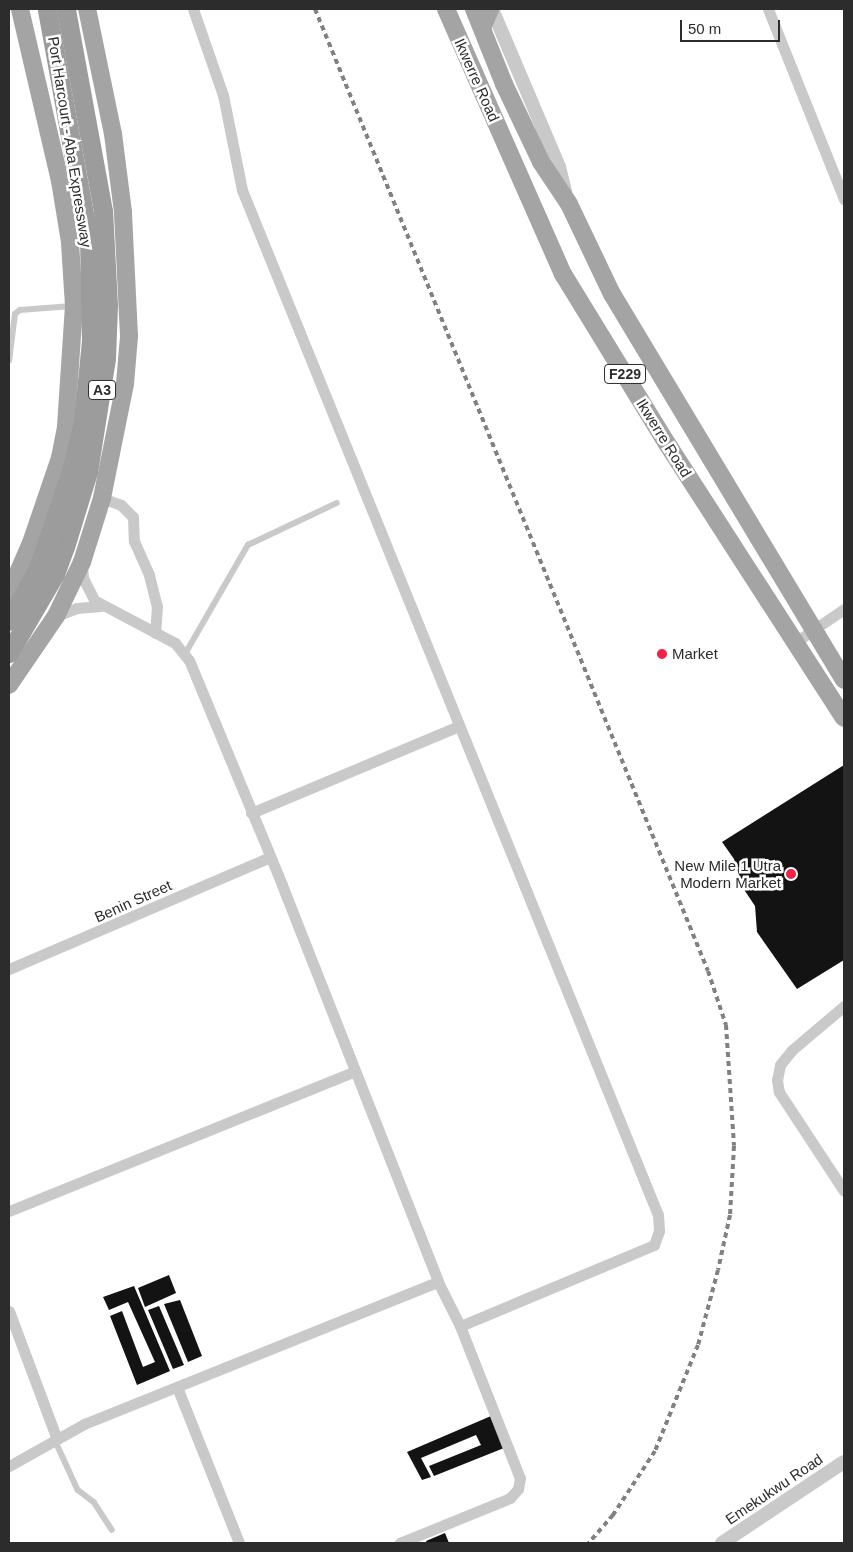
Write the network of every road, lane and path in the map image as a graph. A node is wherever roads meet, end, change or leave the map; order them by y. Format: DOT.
graph roads {
  1 [pos="20,9"];
  2 [pos="47,9"];
  3 [pos="66,9"];
  4 [pos="87,9"];
  5 [pos="193,9"];
  6 [pos="446,9"];
  7 [pos="474,9"];
  8 [pos="491,9"];
  9 [pos="768,9"];
  10 [pos="482,28"];
  11 [pos="504,84"];
  12 [pos="481,93"];
  13 [pos="844,199"];
  14 [pos="568,204"];
  15 [pos="74,306"];
  16 [pos="9,361"];
  17 [pos="102,498"];
  18 [pos="337,502"];
  19 [pos="82,562"];
  20 [pos="9,593"];
  21 [pos="101,606"];
  22 [pos="844,609"];
  23 [pos="56,616"];
  24 [pos="9,622"];
  25 [pos="813,631"];
  26 [pos="155,633"];
  27 [pos="794,643"];
  28 [pos="9,653"];
  29 [pos="185,654"];
  30 [pos="844,680"];
  31 [pos="9,685"];
  32 [pos="844,718"];
  33 [pos="459,726"];
  34 [pos="251,813"];
  35 [pos="268,858"];
  36 [pos="9,969"];
  37 [pos="844,1006"];
  38 [pos="354,1071"];
  39 [pos="844,1191"];
  40 [pos="9,1211"];
  41 [pos="438,1282"];
  42 [pos="9,1311"];
  43 [pos="460,1326"];
  44 [pos="177,1387"];
  45 [pos="55,1438"];
  46 [pos="844,1462"];
  47 [pos="9,1466"];
  48 [pos="112,1530"];
  49 [pos="239,1543"];
  50 [pos="400,1543"];
  51 [pos="722,1543"];
  1 -- 15 [label="main road"];
  2 -- 24 [label="highway, Port Harcourt - Aba Expressway / A3"];
  3 -- 28 [label="highway, Port Harcourt - Aba Expressway / A3"];
  4 -- 17 [label="main road"];
  5 -- 33 [label="street"];
  6 -- 12 [label="main road, Ikwerre Road / F229"];
  7 -- 10 [label="main road, F229"];
  8 -- 10 [label="main road"];
  8 -- 14 [label="street, Ikwerre Road"];
  9 -- 13 [label="street"];
  10 -- 11 [label="main road, F229"];
  11 -- 12 [label="main road"];
  11 -- 14 [label="main road, F229"];
  12 -- 27 [label="main road, Ikwerre Road / F229"];
  14 -- 25 [label="main road, Ikwerre Road / F229"];
  15 -- 16 [label="lane"];
  15 -- 20 [label="main road"];
  17 -- 19 [label="main road"];
  17 -- 26 [label="street"];
  18 -- 29 [label="lane"];
  19 -- 21 [label="street"];
  19 -- 23 [label="main road"];
  21 -- 23 [label="street"];
  21 -- 26 [label="street"];
  22 -- 25 [label="street"];
  23 -- 31 [label="main road"];
  25 -- 27 [label="street"];
  25 -- 30 [label="main road, Ikwerre Road / F229"];
  26 -- 29 [label="street"];
  27 -- 32 [label="main road, Ikwerre Road / F229"];
  29 -- 34 [label="street"];
  33 -- 34 [label="street"];
  33 -- 43 [label="street"];
  34 -- 35 [label="street"];
  35 -- 36 [label="street, Benin Street"];
  35 -- 38 [label="street"];
  37 -- 39 [label="street"];
  38 -- 40 [label="street"];
  38 -- 41 [label="street"];
  41 -- 43 [label="street"];
  41 -- 44 [label="street"];
  42 -- 45 [label="street"];
  43 -- 50 [label="street"];
  44 -- 45 [label="street"];
  44 -- 49 [label="street"];
  45 -- 47 [label="street"];
  45 -- 48 [label="lane"];
  46 -- 51 [label="street, Emekukwu Road"];
}
